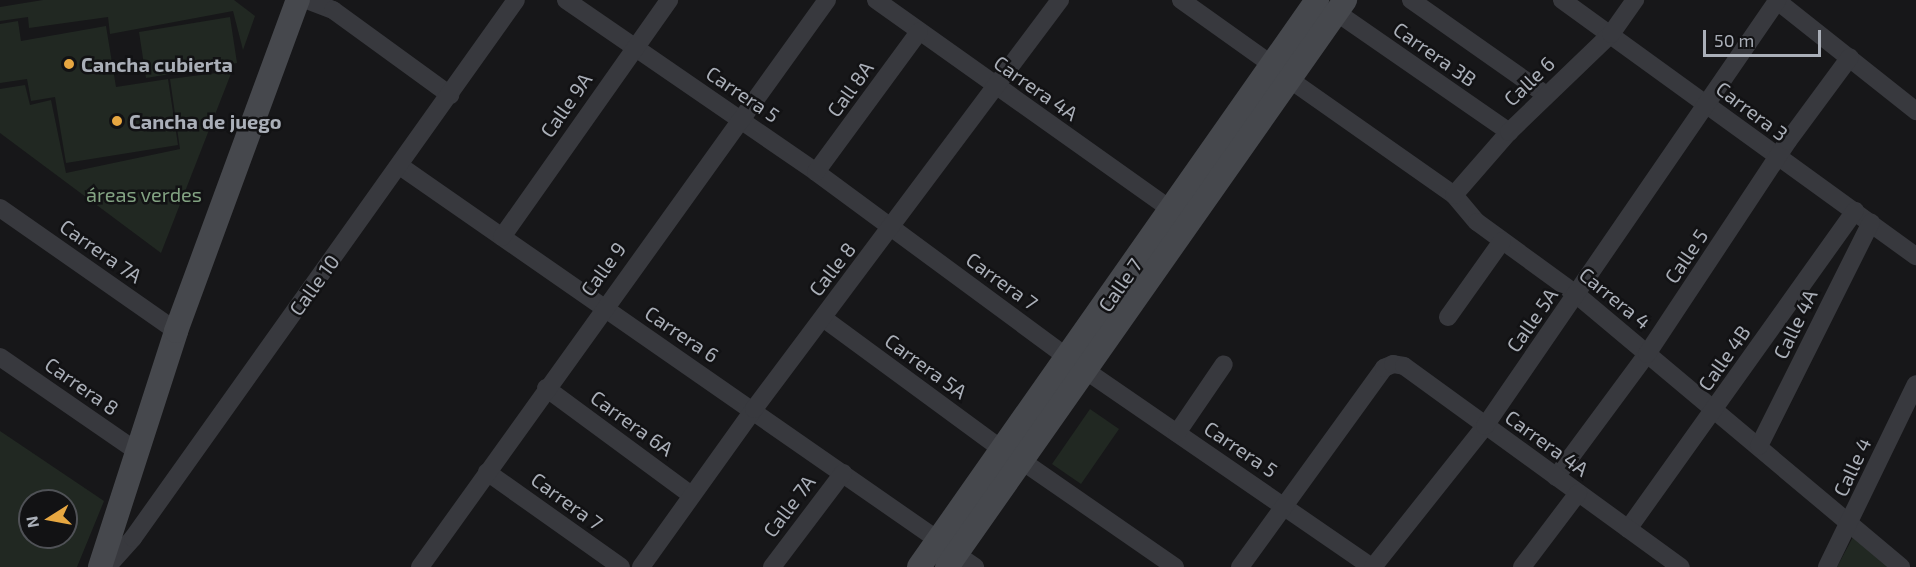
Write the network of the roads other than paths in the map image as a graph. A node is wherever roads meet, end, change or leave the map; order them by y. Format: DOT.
graph roads {
  1 [pos="298,0"];
  2 [pos="307,0"];
  3 [pos="516,0"];
  4 [pos="566,0"];
  5 [pos="669,0"];
  6 [pos="827,0"];
  7 [pos="876,0"];
  8 [pos="1060,0"];
  9 [pos="1411,0"];
  10 [pos="1562,0"];
  11 [pos="1635,0"];
  12 [pos="1777,0"];
  13 [pos="1186,1"];
  14 [pos="1333,4"];
  15 [pos="919,32"];
  16 [pos="1611,34"];
  17 [pos="634,47"];
  18 [pos="1850,57"];
  19 [pos="1281,72"];
  20 [pos="997,89"];
  21 [pos="450,95"];
  22 [pos="1546,95"];
  23 [pos="1706,105"];
  24 [pos="1916,111"];
  25 [pos="739,118"];
  26 [pos="1509,132"];
  27 [pos="1778,160"];
  28 [pos="400,166"];
  29 [pos="816,172"];
  30 [pos="1454,195"];
  31 [pos="0,208"];
  32 [pos="1172,210"];
  33 [pos="1855,211"];
  34 [pos="1871,222"];
  35 [pos="892,229"];
  36 [pos="502,237"];
  37 [pos="1502,241"];
  38 [pos="1916,256"];
  39 [pos="1577,295"];
  40 [pos="603,308"];
  41 [pos="1448,316"];
  42 [pos="823,318"];
  43 [pos="176,331"];
  44 [pos="1647,354"];
  45 [pos="0,357"];
  46 [pos="1077,363"];
  47 [pos="1224,364"];
  48 [pos="1916,384"];
  49 [pos="546,388"];
  50 [pos="754,409"];
  51 [pos="1714,411"];
  52 [pos="1485,426"];
  53 [pos="1177,433"];
  54 [pos="1759,446"];
  55 [pos="139,453"];
  56 [pos="1013,456"];
  57 [pos="487,472"];
  58 [pos="843,472"];
  59 [pos="1556,477"];
  60 [pos="1578,493"];
  61 [pos="692,495"];
  62 [pos="1284,505"];
  63 [pos="1851,523"];
  64 [pos="1628,529"];
  65 [pos="954,557"];
  66 [pos="1661,561"];
  67 [pos="100,567"];
  68 [pos="107,567"];
  69 [pos="420,567"];
  70 [pos="621,567"];
  71 [pos="641,567"];
  72 [pos="772,567"];
  73 [pos="919,567"];
  74 [pos="1175,567"];
  75 [pos="1240,567"];
  76 [pos="1372,567"];
  77 [pos="1522,567"];
  78 [pos="1681,567"];
  79 [pos="1827,567"];
  80 [pos="1901,567"];
  1 -- 43 [label="main road"];
  2 -- 21 [label="street"];
  3 -- 21 [label="street, Calle 10"];
  4 -- 17 [label="street, Carrera 5"];
  5 -- 17 [label="street, Calle 9A"];
  6 -- 25 [label="street, Calle 9"];
  7 -- 15 [label="street, Carrera 4A"];
  8 -- 20 [label="street, Calle 8"];
  9 -- 22 [label="street"];
  10 -- 16 [label="street, Carrera 3"];
  11 -- 16 [label="street, Calle 6"];
  12 -- 18 [label="street"];
  12 -- 23 [label="street, Calle 5A"];
  13 -- 19 [label="street, Carrera 4"];
  14 -- 19 [label="main road, Calle 7"];
  14 -- 26 [label="street, Carrera 3B"];
  15 -- 20 [label="street, Carrera 4A"];
  15 -- 29 [label="street, Call 8A"];
  16 -- 22 [label="street, Calle 6"];
  16 -- 23 [label="street, Carrera 3"];
  17 -- 25 [label="street, Carrera 5"];
  17 -- 36 [label="street, Calle 9A"];
  18 -- 24 [label="street"];
  18 -- 27 [label="street, Calle 5"];
  19 -- 30 [label="street, Carrera 4"];
  19 -- 32 [label="main road, Calle 7"];
  19 -- 46 [label="main road, Calle 7"];
  20 -- 32 [label="street, Carrera 4A"];
  20 -- 35 [label="street, Calle 8"];
  21 -- 28 [label="street, Calle 10"];
  22 -- 26 [label="street, Calle 6"];
  23 -- 27 [label="street, Carrera 3"];
  23 -- 39 [label="street, Calle 5A"];
  25 -- 29 [label="street, Carrera 5"];
  25 -- 40 [label="street, Calle 9"];
  26 -- 30 [label="street, Calle 6"];
  27 -- 33 [label="street, Carrera 3"];
  27 -- 44 [label="street, Calle 5"];
  28 -- 36 [label="street, Carrera 6"];
  28 -- 68 [label="street, Calle 10"];
  29 -- 35 [label="street, Carrera 5"];
  30 -- 37 [label="street, Carrera 4"];
  31 -- 43 [label="street, Carrera 7A"];
  32 -- 46 [label="main road, Calle 7"];
  33 -- 34 [label="street, Carrera 3"];
  33 -- 51 [label="street, Calle 4B"];
  34 -- 38 [label="street, Carrera 3"];
  34 -- 54 [label="street, Calle 4A"];
  35 -- 42 [label="street, Calle 8"];
  35 -- 46 [label="street, Carrera 7"];
  36 -- 40 [label="street, Carrera 6"];
  37 -- 39 [label="street, Carrera 4"];
  37 -- 41 [label="street"];
  39 -- 44 [label="street, Carrera 4"];
  39 -- 52 [label="street, Calle 5A"];
  40 -- 49 [label="street, Calle 9"];
  40 -- 50 [label="street, Carrera 6"];
  42 -- 50 [label="street, Calle 8"];
  42 -- 56 [label="street, Carrera 5A"];
  43 -- 55 [label="main road"];
  44 -- 51 [label="street, Carrera 4"];
  44 -- 59 [label="street, Calle 5"];
  45 -- 55 [label="street, Carrera 8"];
  46 -- 53 [label="street, Carrera 5"];
  46 -- 56 [label="main road, Calle 7"];
  47 -- 53 [label="street"];
  48 -- 63 [label="street, Calle 4"];
  49 -- 57 [label="street, Calle 9"];
  49 -- 61 [label="street, Carrera 6A"];
  50 -- 58 [label="street, Carrera 6"];
  50 -- 61 [label="street, Calle 8"];
  51 -- 54 [label="street, Carrera 4"];
  51 -- 64 [label="street, Calle 4B"];
  52 -- 59 [label="street, Carrera 4A"];
  52 -- 62 [label="street, Carrera 4A"];
  52 -- 76 [label="street, Calle 5A"];
  53 -- 62 [label="street, Carrera 5"];
  54 -- 63 [label="street, Carrera 4"];
  55 -- 67 [label="main road"];
  56 -- 65 [label="main road, Calle 7"];
  56 -- 74 [label="street, Carrera 5A"];
  57 -- 69 [label="street, Calle 9"];
  57 -- 70 [label="street, Carrera 7"];
  58 -- 65 [label="street, Carrera 6"];
  58 -- 72 [label="street, Calle 7A"];
  59 -- 60 [label="street, Carrera 4A"];
  60 -- 64 [label="street, Carrera 4A"];
  60 -- 77 [label="street"];
  61 -- 71 [label="street, Calle 8"];
  62 -- 75 [label="street"];
  62 -- 76 [label="street, Carrera 5"];
  63 -- 79 [label="street, Calle 4"];
  63 -- 80 [label="street, Carrera 4"];
  64 -- 66 [label="street, Carrera 4A"];
  65 -- 73 [label="main road, Calle 7"];
  66 -- 78 [label="street, Carrera 4A"];
}
